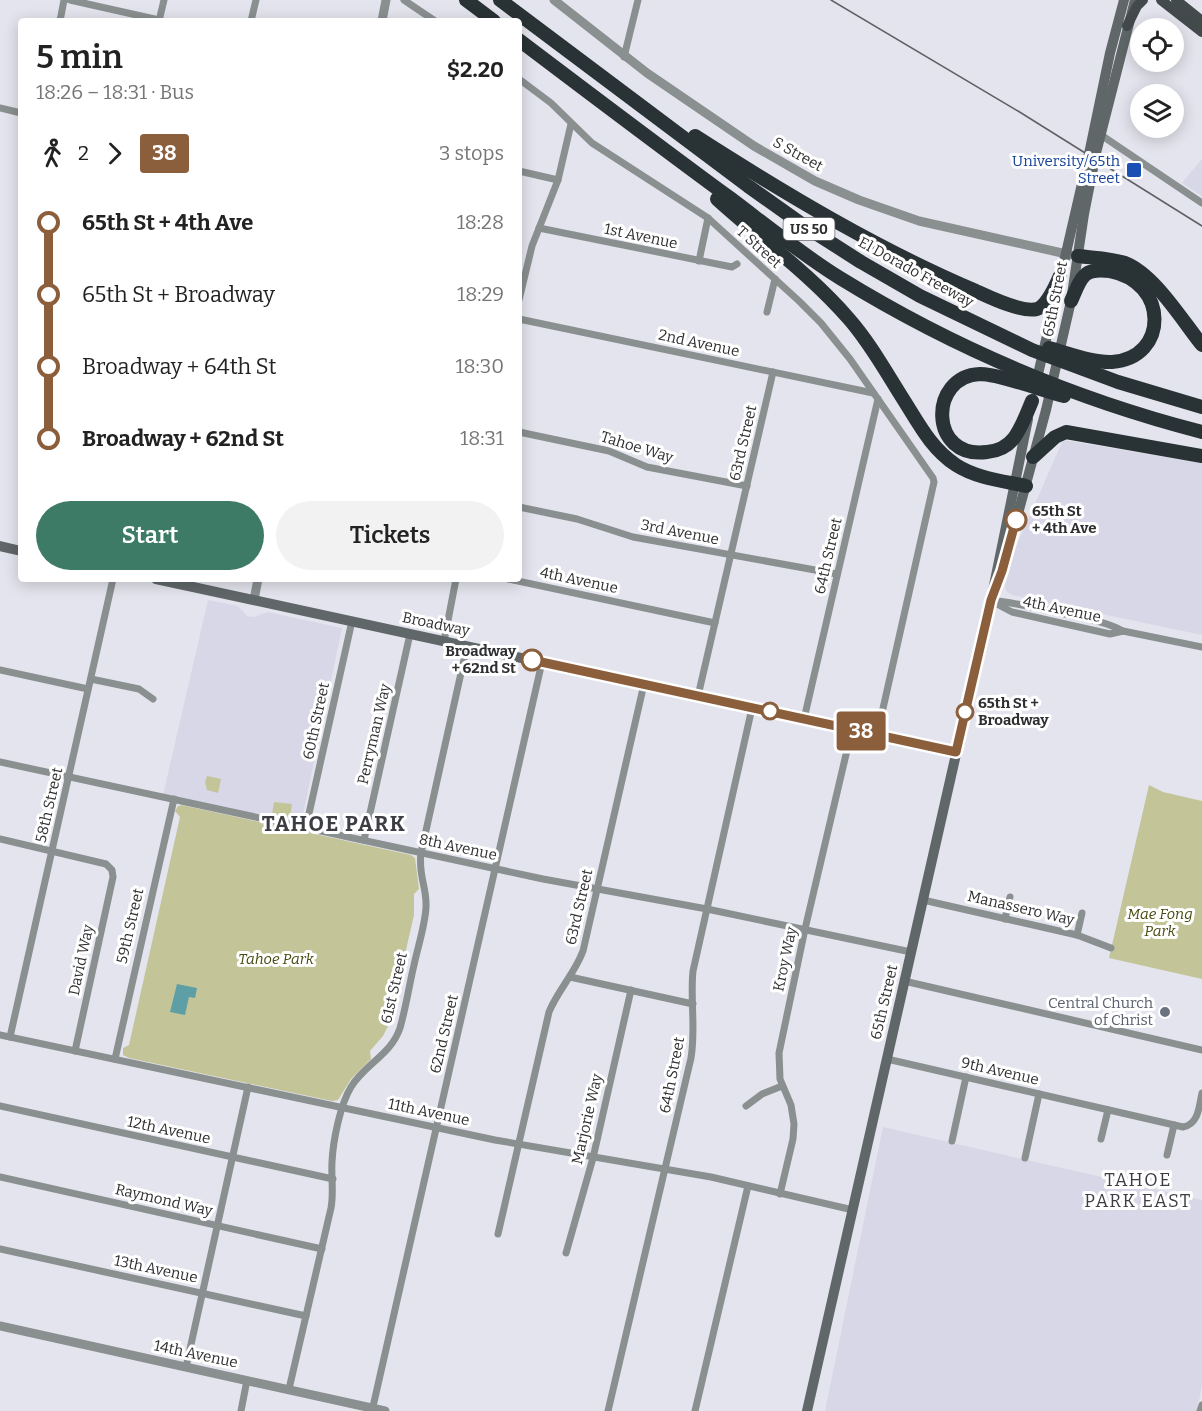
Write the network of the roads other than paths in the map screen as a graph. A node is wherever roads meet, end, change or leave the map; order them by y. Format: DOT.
graph roads {
  1 [pos="64,0"];
  2 [pos="70,0"];
  3 [pos="164,0"];
  4 [pos="256,0"];
  5 [pos="386,0"];
  6 [pos="404,0"];
  7 [pos="466,0"];
  8 [pos="500,0"];
  9 [pos="554,0"];
  10 [pos="638,0"];
  11 [pos="1124,0"];
  12 [pos="1135,0"];
  13 [pos="1143,0"];
  14 [pos="1176,0"];
  15 [pos="1160,1"];
  16 [pos="61,18"];
  17 [pos="150,18"];
  18 [pos="160,18"];
  19 [pos="252,18"];
  20 [pos="383,18"];
  21 [pos="431,18"];
  22 [pos="490,18"];
  23 [pos="1202,21"];
  24 [pos="1127,26"];
  25 [pos="1202,32"];
  26 [pos="522,42"];
  27 [pos="624,57"];
  28 [pos="604,78"];
  29 [pos="522,83"];
  30 [pos="0,108"];
  31 [pos="18,112"];
  32 [pos="571,124"];
  33 [pos="1097,133"];
  34 [pos="687,167"];
  35 [pos="522,172"];
  36 [pos="558,180"];
  37 [pos="1202,202"];
  38 [pos="708,218"];
  39 [pos="539,228"];
  40 [pos="1072,255"];
  41 [pos="699,261"];
  42 [pos="737,264"];
  43 [pos="522,273"];
  44 [pos="1060,276"];
  45 [pos="775,279"];
  46 [pos="1071,301"];
  47 [pos="767,312"];
  48 [pos="522,320"];
  49 [pos="1202,345"];
  50 [pos="1071,360"];
  51 [pos="773,372"];
  52 [pos="1026,380"];
  53 [pos="876,396"];
  54 [pos="1032,401"];
  55 [pos="1202,407"];
  56 [pos="1202,432"];
  57 [pos="522,433"];
  58 [pos="1202,456"];
  59 [pos="1033,457"];
  60 [pos="1020,485"];
  61 [pos="747,486"];
  62 [pos="522,508"];
  63 [pos="0,546"];
  64 [pos="18,550"];
  65 [pos="730,556"];
  66 [pos="837,574"];
  67 [pos="112,582"];
  68 [pos="170,582"];
  69 [pos="257,582"];
  70 [pos="455,582"];
  71 [pos="522,582"];
  72 [pos="254,600"];
  73 [pos="991,600"];
  74 [pos="352,621"];
  75 [pos="715,623"];
  76 [pos="410,634"];
  77 [pos="444,641"];
  78 [pos="467,646"];
  79 [pos="1202,647"];
  80 [pos="542,662"];
  81 [pos="0,670"];
  82 [pos="91,679"];
  83 [pos="644,684"];
  84 [pos="88,688"];
  85 [pos="698,696"];
  86 [pos="153,699"];
  87 [pos="752,708"];
  88 [pos="804,719"];
  89 [pos="852,729"];
  90 [pos="877,735"];
  91 [pos="956,752"];
  92 [pos="0,762"];
  93 [pos="69,777"];
  94 [pos="174,799"];
  95 [pos="306,827"];
  96 [pos="0,839"];
  97 [pos="364,840"];
  98 [pos="53,850"];
  99 [pos="421,853"];
  100 [pos="496,869"];
  101 [pos="597,888"];
  102 [pos="1010,897"];
  103 [pos="923,900"];
  104 [pos="707,909"];
  105 [pos="1082,913"];
  106 [pos="1005,919"];
  107 [pos="805,929"];
  108 [pos="1077,935"];
  109 [pos="1112,948"];
  110 [pos="911,952"];
  111 [pos="570,977"];
  112 [pos="904,981"];
  113 [pos="631,990"];
  114 [pos="693,1004"];
  115 [pos="0,1035"];
  116 [pos="10,1037"];
  117 [pos="1202,1050"];
  118 [pos="75,1051"];
  119 [pos="115,1059"];
  120 [pos="887,1059"];
  121 [pos="966,1077"];
  122 [pos="782,1086"];
  123 [pos="248,1087"];
  124 [pos="1202,1093"];
  125 [pos="1039,1094"];
  126 [pos="0,1106"];
  127 [pos="746,1106"];
  128 [pos="342,1108"];
  129 [pos="1108,1110"];
  130 [pos="1174,1125"];
  131 [pos="437,1128"];
  132 [pos="1101,1139"];
  133 [pos="952,1142"];
  134 [pos="520,1144"];
  135 [pos="1167,1155"];
  136 [pos="234,1158"];
  137 [pos="593,1158"];
  138 [pos="1025,1158"];
  139 [pos="665,1170"];
  140 [pos="0,1177"];
  141 [pos="333,1179"];
  142 [pos="748,1186"];
  143 [pos="780,1194"];
  144 [pos="853,1210"];
  145 [pos="218,1226"];
  146 [pos="498,1234"];
  147 [pos="0,1249"];
  148 [pos="322,1249"];
  149 [pos="566,1253"];
  150 [pos="202,1292"];
  151 [pos="306,1316"];
  152 [pos="0,1326"];
  153 [pos="186,1367"];
  154 [pos="247,1380"];
  155 [pos="289,1389"];
  156 [pos="1202,1405"];
  157 [pos="372,1410"];
  158 [pos="241,1411"];
  159 [pos="386,1411"];
  160 [pos="608,1411"];
  161 [pos="695,1411"];
  162 [pos="807,1411"];
  163 [pos="1200,1411"];
  1 -- 16 [label="street"];
  2 -- 17 [label="street"];
  3 -- 18 [label="street"];
  4 -- 19 [label="street"];
  5 -- 20 [label="street"];
  6 -- 21 [label="street"];
  7 -- 22 [label="highway"];
  8 -- 28 [label="highway, El Dorado Freeway / US 50"];
  9 -- 27 [label="street, S Street"];
  10 -- 27 [label="street"];
  11 -- 33 [label="main road, 65th Street"];
  12 -- 24 [label="main road, 65th Street"];
  13 -- 24 [label="main road"];
  14 -- 23 [label="main road"];
  15 -- 25 [label="main road"];
  24 -- 33 [label="main road, 65th Street"];
  26 -- 34 [label="highway, US 50"];
  27 -- 40 [label="street, S Street"];
  28 -- 44 [label="highway"];
  28 -- 50 [label="highway, El Dorado Freeway / US 50"];
  29 -- 32 [label="street, T Street"];
  30 -- 31 [label="street"];
  32 -- 36 [label="street"];
  32 -- 38 [label="street, T Street"];
  33 -- 37 [label="street"];
  33 -- 40 [label="main road, 65th Street"];
  34 -- 52 [label="highway, US 50"];
  34 -- 60 [label="highway"];
  35 -- 36 [label="street"];
  36 -- 39 [label="street"];
  38 -- 41 [label="street"];
  38 -- 45 [label="street, T Street"];
  39 -- 41 [label="street, 1st Avenue"];
  39 -- 43 [label="street"];
  40 -- 44 [label="main road, 65th Street"];
  40 -- 46 [label="main road, 65th Street"];
  40 -- 49 [label="highway"];
  41 -- 42 [label="street, 1st Avenue"];
  44 -- 54 [label="main road, 65th Street"];
  45 -- 47 [label="street"];
  45 -- 53 [label="street, T Street"];
  46 -- 50 [label="highway"];
  46 -- 59 [label="main road, 65th Street"];
  48 -- 51 [label="street, 2nd Avenue"];
  50 -- 55 [label="highway"];
  51 -- 53 [label="street, 2nd Avenue"];
  51 -- 61 [label="street, 63rd Street"];
  52 -- 54 [label="highway"];
  52 -- 56 [label="highway, US 50"];
  53 -- 66 [label="street, 64th Street"];
  53 -- 90 [label="street, T Street"];
  54 -- 60 [label="main road, 65th Street"];
  57 -- 61 [label="street, Tahoe Way"];
  58 -- 59 [label="highway"];
  59 -- 60 [label="main road, 65th Street"];
  60 -- 73 [label="main road, 65th Street"];
  61 -- 65 [label="street, 63rd Street"];
  62 -- 65 [label="street, 3rd Avenue"];
  63 -- 64 [label="main road"];
  65 -- 66 [label="street, 3rd Avenue"];
  65 -- 75 [label="street, 63rd Street"];
  66 -- 88 [label="street, 64th Street"];
  67 -- 82 [label="street, 58th Street"];
  68 -- 72 [label="main road, Broadway"];
  69 -- 72 [label="street"];
  70 -- 77 [label="street"];
  71 -- 75 [label="street, 4th Avenue"];
  72 -- 74 [label="main road, Broadway"];
  73 -- 79 [label="street, 4th Avenue"];
  73 -- 91 [label="main road, 65th Street"];
  74 -- 76 [label="main road, Broadway"];
  74 -- 95 [label="street, 60th Street"];
  75 -- 85 [label="street, 63rd Street"];
  76 -- 77 [label="main road, Broadway"];
  76 -- 97 [label="street, Perryman Way"];
  77 -- 78 [label="main road, Broadway"];
  78 -- 80 [label="main road, Broadway"];
  78 -- 99 [label="street, 61st Street"];
  80 -- 83 [label="main road, Broadway"];
  80 -- 100 [label="street, 62nd Street"];
  81 -- 84 [label="street"];
  82 -- 84 [label="street, 58th Street"];
  82 -- 86 [label="street"];
  83 -- 85 [label="main road, Broadway"];
  83 -- 101 [label="street, 63rd Street"];
  84 -- 93 [label="street, 58th Street"];
  85 -- 87 [label="main road, Broadway"];
  87 -- 88 [label="main road, Broadway"];
  87 -- 104 [label="street, 64th Street"];
  88 -- 89 [label="main road, Broadway"];
  89 -- 90 [label="main road, Broadway"];
  89 -- 107 [label="street, Kroy Way"];
  90 -- 91 [label="main road, Broadway"];
  91 -- 103 [label="main road, 65th Street"];
  92 -- 93 [label="street, 8th Avenue"];
  93 -- 94 [label="street, 8th Avenue"];
  93 -- 98 [label="street, 58th Street"];
  94 -- 95 [label="street, 8th Avenue"];
  94 -- 119 [label="street, 59th Street"];
  95 -- 97 [label="street, 8th Avenue"];
  96 -- 98 [label="street"];
  97 -- 99 [label="street, 8th Avenue"];
  98 -- 116 [label="street, 58th Street"];
  98 -- 118 [label="street, David Way"];
  99 -- 100 [label="street, 8th Avenue"];
  99 -- 128 [label="street, 61st Street"];
  100 -- 101 [label="street, 8th Avenue"];
  100 -- 131 [label="street, 62nd Street"];
  101 -- 104 [label="street, 8th Avenue"];
  101 -- 111 [label="street, 63rd Street"];
  102 -- 106 [label="street"];
  103 -- 106 [label="street, Manassero Way"];
  103 -- 110 [label="main road, 65th Street"];
  104 -- 107 [label="street, 8th Avenue"];
  104 -- 114 [label="street, 64th Street"];
  105 -- 108 [label="street"];
  106 -- 108 [label="street, Manassero Way"];
  107 -- 110 [label="street, 8th Avenue"];
  107 -- 122 [label="street, Kroy Way"];
  108 -- 109 [label="street, Manassero Way"];
  110 -- 112 [label="main road, 65th Street"];
  111 -- 113 [label="street"];
  111 -- 134 [label="street, 63rd Street"];
  112 -- 117 [label="street"];
  112 -- 120 [label="main road, 65th Street"];
  113 -- 114 [label="street"];
  113 -- 137 [label="street, Marjorie Way"];
  114 -- 139 [label="street, 64th Street"];
  115 -- 116 [label="street, 11th Avenue"];
  116 -- 118 [label="street, 11th Avenue"];
  118 -- 119 [label="street, 11th Avenue"];
  119 -- 123 [label="street, 11th Avenue"];
  120 -- 121 [label="street, 9th Avenue"];
  120 -- 144 [label="main road, 65th Street"];
  121 -- 125 [label="street, 9th Avenue"];
  121 -- 133 [label="street"];
  122 -- 127 [label="street"];
  122 -- 143 [label="street, Kroy Way"];
  123 -- 128 [label="street, 11th Avenue"];
  123 -- 136 [label="street"];
  124 -- 130 [label="street"];
  125 -- 129 [label="street, 9th Avenue"];
  125 -- 138 [label="street"];
  126 -- 136 [label="street, 12th Avenue"];
  128 -- 131 [label="street, 11th Avenue"];
  128 -- 141 [label="street, 61st Street"];
  129 -- 130 [label="street, 9th Avenue"];
  129 -- 132 [label="street"];
  130 -- 135 [label="street"];
  131 -- 134 [label="street, 11th Avenue"];
  131 -- 157 [label="street, 62nd Street"];
  134 -- 137 [label="street, 11th Avenue"];
  134 -- 146 [label="street, 63rd Street"];
  136 -- 141 [label="street, 12th Avenue"];
  136 -- 145 [label="street"];
  137 -- 139 [label="street, 11th Avenue"];
  137 -- 149 [label="street, Marjorie Way"];
  139 -- 142 [label="street, 11th Avenue"];
  139 -- 160 [label="street, 64th Street"];
  140 -- 145 [label="street, Raymond Way"];
  141 -- 148 [label="street, 61st Street"];
  142 -- 143 [label="street, 11th Avenue"];
  142 -- 161 [label="street"];
  143 -- 144 [label="street, 11th Avenue"];
  144 -- 162 [label="main road, 65th Street"];
  145 -- 148 [label="street, Raymond Way"];
  145 -- 150 [label="street"];
  147 -- 150 [label="street, 13th Avenue"];
  148 -- 151 [label="street, 61st Street"];
  150 -- 151 [label="street, 13th Avenue"];
  150 -- 153 [label="street"];
  151 -- 155 [label="street, 61st Street"];
  152 -- 153 [label="street, 14th Avenue"];
  153 -- 154 [label="street, 14th Avenue"];
  154 -- 155 [label="street, 14th Avenue"];
  154 -- 158 [label="street"];
  155 -- 157 [label="street, 14th Avenue"];
  156 -- 163 [label="street"];
  157 -- 159 [label="street, 14th Avenue"];
}
